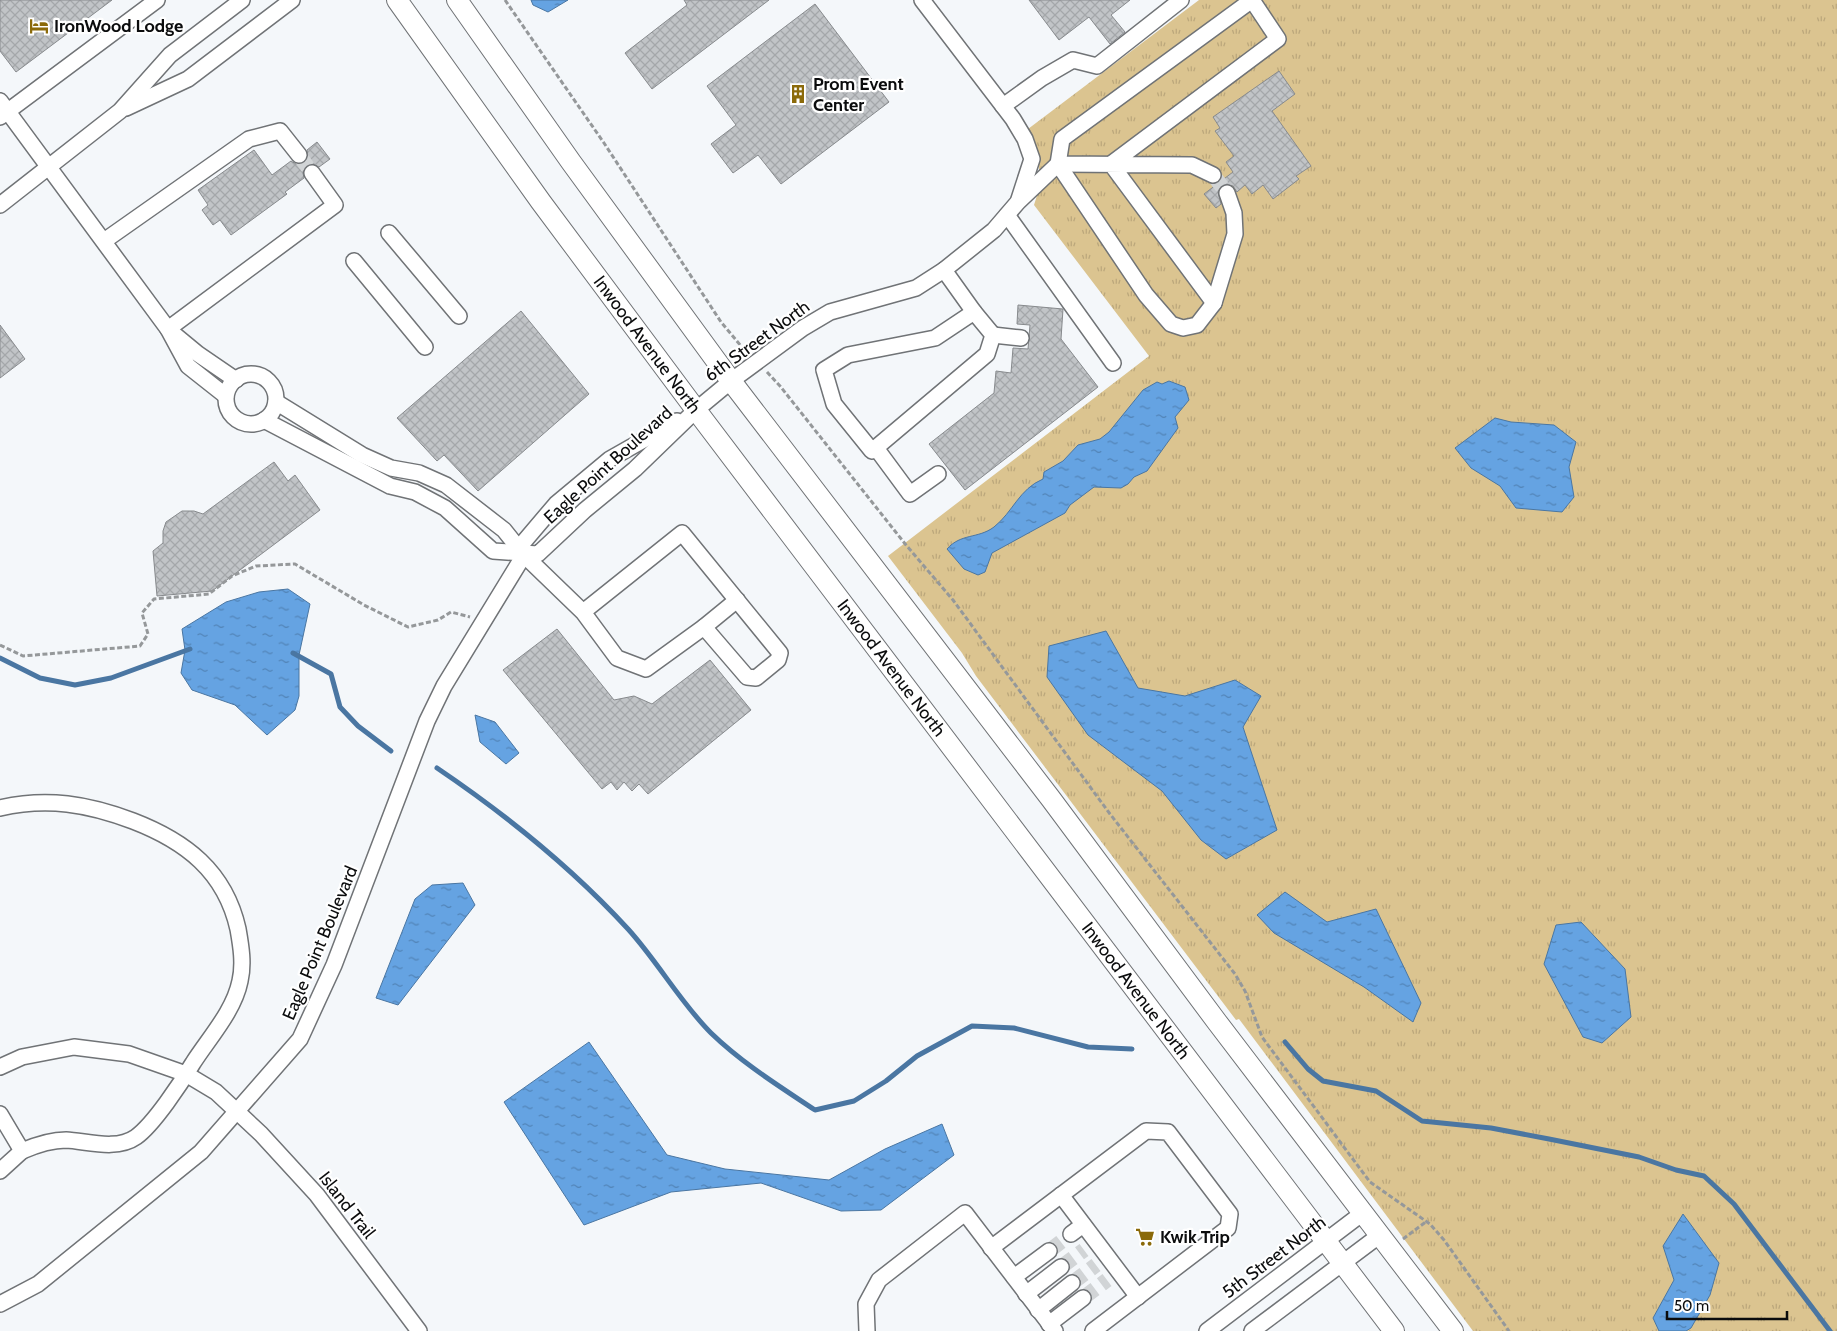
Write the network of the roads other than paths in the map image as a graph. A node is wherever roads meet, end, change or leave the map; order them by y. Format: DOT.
graph roads {
  1 [pos="157,0"];
  2 [pos="242,0"];
  3 [pos="292,0"];
  4 [pos="397,0"];
  5 [pos="457,0"];
  6 [pos="1180,0"];
  7 [pos="930,3"];
  8 [pos="1003,106"];
  9 [pos="3,110"];
  10 [pos="120,111"];
  11 [pos="299,155"];
  12 [pos="1058,164"];
  13 [pos="1111,164"];
  14 [pos="50,166"];
  15 [pos="312,173"];
  16 [pos="1214,175"];
  17 [pos="1227,193"];
  18 [pos="1018,202"];
  19 [pos="0,205"];
  20 [pos="1007,215"];
  21 [pos="389,233"];
  22 [pos="104,241"];
  23 [pos="354,261"];
  24 [pos="944,270"];
  25 [pos="1214,303"];
  26 [pos="974,312"];
  27 [pos="459,316"];
  28 [pos="168,329"];
  29 [pos="993,336"];
  30 [pos="1021,338"];
  31 [pos="424,347"];
  32 [pos="1113,363"];
  33 [pos="236,380"];
  34 [pos="731,381"];
  35 [pos="226,396"];
  36 [pos="276,402"];
  37 [pos="696,410"];
  38 [pos="264,420"];
  39 [pos="876,448"];
  40 [pos="938,474"];
  41 [pos="524,555"];
  42 [pos="737,600"];
  43 [pos="583,612"];
  44 [pos="704,628"];
  45 [pos="0,808"];
  46 [pos="0,1067"];
  47 [pos="186,1074"];
  48 [pos="237,1111"];
  49 [pos="0,1114"];
  50 [pos="22,1152"];
  51 [pos="0,1171"];
  52 [pos="1061,1195"];
  53 [pos="1364,1212"];
  54 [pos="1380,1234"];
  55 [pos="1326,1241"];
  56 [pos="991,1248"];
  57 [pos="1049,1251"];
  58 [pos="1342,1263"];
  59 [pos="1061,1267"];
  60 [pos="1014,1277"];
  61 [pos="1072,1283"];
  62 [pos="1026,1294"];
  63 [pos="1138,1297"];
  64 [pos="1083,1298"];
  65 [pos="0,1304"];
  66 [pos="1038,1310"];
  67 [pos="1052,1327"];
  68 [pos="419,1331"];
  69 [pos="867,1331"];
  70 [pos="1093,1331"];
  71 [pos="1208,1331"];
  72 [pos="1252,1331"];
  73 [pos="1394,1331"];
  74 [pos="1453,1331"];
  1 -- 9 [label="street"];
  2 -- 10 [label="street"];
  3 -- 10 [label="street"];
  4 -- 37 [label="main road, Inwood Avenue North"];
  5 -- 34 [label="main road"];
  6 -- 8 [label="street"];
  7 -- 8 [label="street"];
  8 -- 18 [label="street"];
  9 -- 14 [label="street"];
  10 -- 14 [label="street"];
  11 -- 22 [label="street"];
  12 -- 13 [label="street"];
  12 -- 13 [label="street"];
  12 -- 18 [label="street, 6th Street North"];
  12 -- 25 [label="street"];
  13 -- 16 [label="street"];
  13 -- 25 [label="street"];
  14 -- 19 [label="street"];
  14 -- 22 [label="street"];
  15 -- 28 [label="street"];
  17 -- 25 [label="street"];
  18 -- 20 [label="street, 6th Street North"];
  20 -- 24 [label="street, 6th Street North"];
  20 -- 32 [label="street"];
  21 -- 27 [label="street"];
  22 -- 28 [label="street"];
  23 -- 31 [label="street"];
  24 -- 26 [label="street"];
  24 -- 34 [label="street, 6th Street North"];
  26 -- 29 [label="street"];
  26 -- 39 [label="street"];
  28 -- 33 [label="street"];
  28 -- 35 [label="street"];
  29 -- 30 [label="street"];
  29 -- 39 [label="street"];
  33 -- 35 [label="street"];
  33 -- 36 [label="street"];
  34 -- 37 [label="street, 6th Street North"];
  34 -- 53 [label="main road"];
  35 -- 38 [label="street"];
  36 -- 38 [label="street"];
  36 -- 41 [label="street"];
  37 -- 41 [label="street, Eagle Point Boulevard"];
  37 -- 41 [label="street, Eagle Point Boulevard"];
  37 -- 55 [label="main road, Inwood Avenue North"];
  38 -- 41 [label="street"];
  39 -- 40 [label="street"];
  41 -- 43 [label="street"];
  41 -- 48 [label="street, Eagle Point Boulevard"];
  42 -- 43 [label="street"];
  42 -- 44 [label="street"];
  42 -- 44 [label="street"];
  43 -- 44 [label="street"];
  45 -- 47 [label="street"];
  46 -- 47 [label="street, Island Trail"];
  47 -- 48 [label="street, Island Trail"];
  47 -- 50 [label="street"];
  48 -- 65 [label="street, Eagle Point Boulevard"];
  48 -- 68 [label="street, Island Trail"];
  49 -- 50 [label="street"];
  50 -- 51 [label="street"];
  52 -- 56 [label="street"];
  52 -- 63 [label="street"];
  52 -- 63 [label="street"];
  53 -- 54 [label="main road"];
  53 -- 55 [label="street, 5th Street North"];
  54 -- 58 [label="street"];
  54 -- 74 [label="main road"];
  55 -- 58 [label="main road, Inwood Avenue North"];
  55 -- 71 [label="street, 5th Street North"];
  56 -- 60 [label="street"];
  56 -- 69 [label="street"];
  57 -- 60 [label="street"];
  58 -- 72 [label="street"];
  58 -- 73 [label="main road, Inwood Avenue North"];
  59 -- 62 [label="street"];
  60 -- 62 [label="street"];
  61 -- 66 [label="street"];
  62 -- 66 [label="street"];
  63 -- 70 [label="street"];
  64 -- 67 [label="street"];
  66 -- 67 [label="street"];
}
